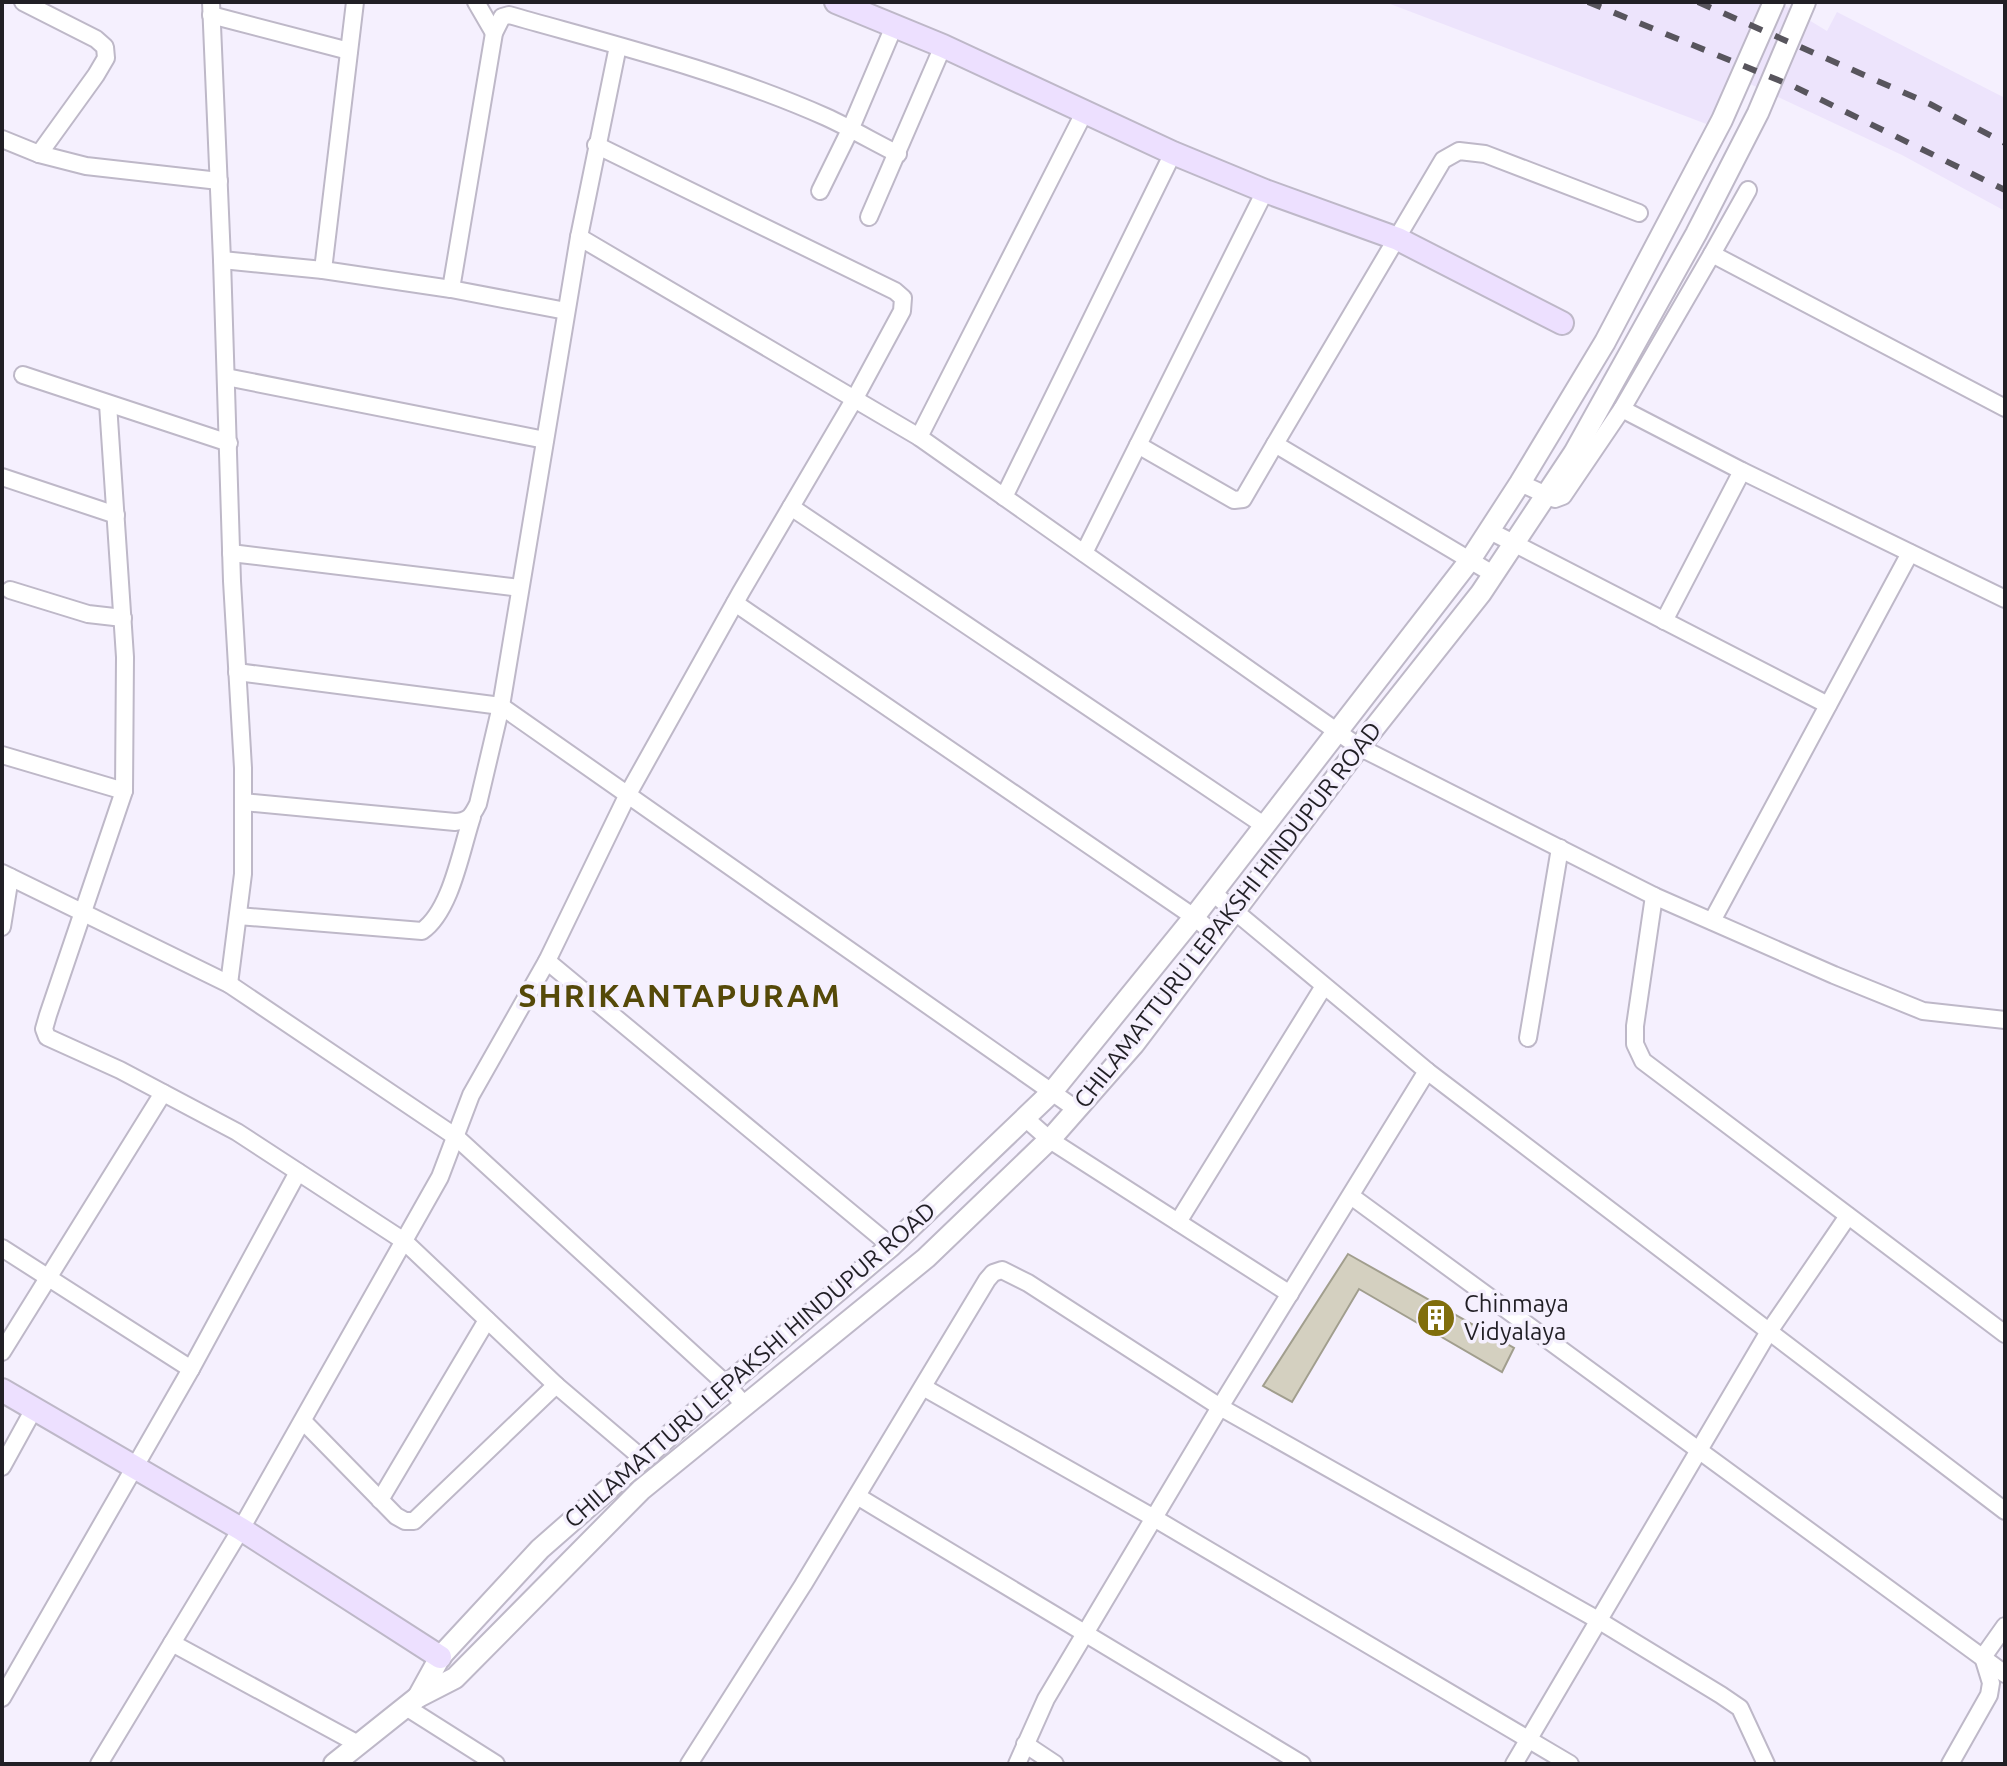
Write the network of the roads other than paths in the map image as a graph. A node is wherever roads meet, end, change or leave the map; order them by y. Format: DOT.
graph roads {
  1 [pos="23,2"];
  2 [pos="355,2"];
  3 [pos="476,2"];
  4 [pos="836,2"];
  5 [pos="1774,2"];
  6 [pos="1805,2"];
  7 [pos="211,8"];
  8 [pos="895,24"];
  9 [pos="494,33"];
  10 [pos="618,46"];
  11 [pos="943,46"];
  12 [pos="349,51"];
  13 [pos="1085,111"];
  14 [pos="850,130"];
  15 [pos="2,139"];
  16 [pos="596,145"];
  17 [pos="1173,153"];
  18 [pos="39,154"];
  19 [pos="898,154"];
  20 [pos="219,181"];
  21 [pos="1748,190"];
  22 [pos="820,191"];
  23 [pos="1265,191"];
  24 [pos="1639,213"];
  25 [pos="869,217"];
  26 [pos="579,237"];
  27 [pos="1398,239"];
  28 [pos="1712,254"];
  29 [pos="222,260"];
  30 [pos="323,270"];
  31 [pos="451,289"];
  32 [pos="566,311"];
  33 [pos="1562,323"];
  34 [pos="23,375"];
  35 [pos="226,377"];
  36 [pos="855,398"];
  37 [pos="108,404"];
  38 [pos="2005,408"];
  39 [pos="1622,409"];
  40 [pos="919,437"];
  41 [pos="545,440"];
  42 [pos="229,443"];
  43 [pos="1275,444"];
  44 [pos="1138,445"];
  45 [pos="1742,471"];
  46 [pos="2,477"];
  47 [pos="1520,483"];
  48 [pos="1546,496"];
  49 [pos="1004,497"];
  50 [pos="791,507"];
  51 [pos="116,515"];
  52 [pos="1488,530"];
  53 [pos="1514,543"];
  54 [pos="231,553"];
  55 [pos="1084,553"];
  56 [pos="1910,553"];
  57 [pos="1470,560"];
  58 [pos="1493,574"];
  59 [pos="520,588"];
  60 [pos="10,590"];
  61 [pos="2005,599"];
  62 [pos="735,603"];
  63 [pos="123,618"];
  64 [pos="1664,621"];
  65 [pos="237,672"];
  66 [pos="1828,705"];
  67 [pos="501,706"];
  68 [pos="1336,733"];
  69 [pos="1359,747"];
  70 [pos="2,755"];
  71 [pos="124,791"];
  72 [pos="628,794"];
  73 [pos="243,802"];
  74 [pos="472,817"];
  75 [pos="1265,826"];
  76 [pos="1560,848"];
  77 [pos="6,875"];
  78 [pos="1213,893"];
  79 [pos="1654,896"];
  80 [pos="1233,912"];
  81 [pos="83,915"];
  82 [pos="238,916"];
  83 [pos="1194,917"];
  84 [pos="1712,921"];
  85 [pos="2,927"];
  86 [pos="1216,935"];
  87 [pos="547,961"];
  88 [pos="229,984"];
  89 [pos="1324,986"];
  90 [pos="2005,1020"];
  91 [pos="1528,1038"];
  92 [pos="1427,1071"];
  93 [pos="1052,1092"];
  94 [pos="163,1093"];
  95 [pos="1076,1109"];
  96 [pos="1025,1118"];
  97 [pos="456,1137"];
  98 [pos="1050,1140"];
  99 [pos="298,1172"];
  100 [pos="1351,1196"];
  101 [pos="1848,1216"];
  102 [pos="1178,1222"];
  103 [pos="404,1241"];
  104 [pos="891,1246"];
  105 [pos="2,1248"];
  106 [pos="47,1277"];
  107 [pos="1290,1294"];
  108 [pos="487,1320"];
  109 [pos="1768,1333"];
  110 [pos="2005,1334"];
  111 [pos="2,1352"];
  112 [pos="191,1369"];
  113 [pos="556,1385"];
  114 [pos="727,1385"];
  115 [pos="923,1387"];
  116 [pos="2,1390"];
  117 [pos="745,1406"];
  118 [pos="35,1407"];
  119 [pos="1220,1407"];
  120 [pos="303,1421"];
  121 [pos="1700,1448"];
  122 [pos="643,1459"];
  123 [pos="133,1466"];
  124 [pos="2,1467"];
  125 [pos="857,1496"];
  126 [pos="380,1500"];
  127 [pos="2005,1511"];
  128 [pos="1154,1518"];
  129 [pos="241,1529"];
  130 [pos="1598,1620"];
  131 [pos="2005,1626"];
  132 [pos="1086,1634"];
  133 [pos="172,1643"];
  134 [pos="440,1657"];
  135 [pos="1983,1657"];
  136 [pos="2005,1674"];
  137 [pos="2,1698"];
  138 [pos="412,1702"];
  139 [pos="1528,1740"];
  140 [pos="1025,1744"];
  141 [pos="360,1745"];
  142 [pos="99,1764"];
  143 [pos="334,1764"];
  144 [pos="496,1764"];
  145 [pos="689,1764"];
  146 [pos="1017,1764"];
  147 [pos="1055,1764"];
  148 [pos="1302,1764"];
  149 [pos="1514,1764"];
  150 [pos="1570,1764"];
  151 [pos="1766,1764"];
  152 [pos="1950,1764"];
  1 -- 18 [label="street"];
  2 -- 12 [label="street"];
  3 -- 9 [label="street"];
  4 -- 8 [label="main road"];
  5 -- 47 [label="street, CHILAMATTURU LEPAKSHI HINDUPUR ROAD"];
  6 -- 48 [label="street, CHILAMATTURU LEPAKSHI HINDUPUR ROAD"];
  7 -- 12 [label="street"];
  7 -- 20 [label="street"];
  8 -- 11 [label="main road"];
  8 -- 14 [label="street"];
  9 -- 10 [label="street"];
  9 -- 31 [label="street"];
  10 -- 14 [label="street"];
  10 -- 16 [label="street"];
  11 -- 13 [label="main road"];
  11 -- 19 [label="street"];
  12 -- 30 [label="street"];
  13 -- 17 [label="main road"];
  13 -- 40 [label="street"];
  14 -- 19 [label="street"];
  14 -- 22 [label="street"];
  15 -- 18 [label="street"];
  16 -- 26 [label="street"];
  16 -- 36 [label="street"];
  17 -- 23 [label="main road"];
  17 -- 49 [label="street"];
  18 -- 20 [label="street"];
  19 -- 25 [label="street"];
  20 -- 29 [label="street"];
  21 -- 28 [label="street"];
  23 -- 27 [label="main road"];
  23 -- 44 [label="street"];
  24 -- 27 [label="street"];
  26 -- 32 [label="street"];
  26 -- 36 [label="street"];
  27 -- 33 [label="main road"];
  27 -- 43 [label="street"];
  28 -- 38 [label="street"];
  28 -- 39 [label="street"];
  29 -- 30 [label="street"];
  29 -- 35 [label="street"];
  30 -- 31 [label="street"];
  31 -- 32 [label="street"];
  32 -- 41 [label="street"];
  34 -- 37 [label="street"];
  35 -- 41 [label="street"];
  35 -- 42 [label="street"];
  36 -- 40 [label="street"];
  36 -- 50 [label="street"];
  37 -- 42 [label="street"];
  37 -- 51 [label="street"];
  39 -- 45 [label="street"];
  39 -- 48 [label="street"];
  40 -- 49 [label="street"];
  41 -- 59 [label="street"];
  42 -- 54 [label="street"];
  43 -- 44 [label="street"];
  43 -- 57 [label="street"];
  44 -- 55 [label="street"];
  45 -- 56 [label="street"];
  45 -- 64 [label="street"];
  46 -- 51 [label="street"];
  47 -- 48 [label="street"];
  47 -- 52 [label="street, CHILAMATTURU LEPAKSHI HINDUPUR ROAD"];
  48 -- 53 [label="street, CHILAMATTURU LEPAKSHI HINDUPUR ROAD"];
  49 -- 55 [label="street"];
  50 -- 62 [label="street"];
  50 -- 75 [label="street"];
  51 -- 63 [label="street"];
  52 -- 53 [label="street"];
  52 -- 57 [label="street, CHILAMATTURU LEPAKSHI HINDUPUR ROAD"];
  53 -- 58 [label="street, CHILAMATTURU LEPAKSHI HINDUPUR ROAD"];
  53 -- 64 [label="street"];
  54 -- 59 [label="street"];
  54 -- 65 [label="street"];
  55 -- 68 [label="street"];
  56 -- 61 [label="street"];
  56 -- 66 [label="street"];
  57 -- 58 [label="street"];
  57 -- 68 [label="street, CHILAMATTURU LEPAKSHI HINDUPUR ROAD"];
  58 -- 69 [label="street, CHILAMATTURU LEPAKSHI HINDUPUR ROAD"];
  59 -- 67 [label="street"];
  60 -- 63 [label="street"];
  62 -- 72 [label="street"];
  62 -- 83 [label="street"];
  63 -- 71 [label="street"];
  64 -- 66 [label="street"];
  65 -- 67 [label="street"];
  65 -- 73 [label="street"];
  66 -- 84 [label="street"];
  67 -- 72 [label="street"];
  67 -- 74 [label="street"];
  68 -- 69 [label="street"];
  68 -- 75 [label="street, CHILAMATTURU LEPAKSHI HINDUPUR ROAD"];
  69 -- 76 [label="street"];
  69 -- 80 [label="street, CHILAMATTURU LEPAKSHI HINDUPUR ROAD"];
  70 -- 71 [label="street"];
  71 -- 81 [label="street"];
  72 -- 87 [label="street"];
  72 -- 93 [label="street"];
  73 -- 74 [label="street"];
  73 -- 82 [label="street"];
  74 -- 82 [label="street"];
  75 -- 78 [label="street, CHILAMATTURU LEPAKSHI HINDUPUR ROAD"];
  76 -- 79 [label="street"];
  76 -- 91 [label="street"];
  77 -- 81 [label="street"];
  77 -- 85 [label="street"];
  78 -- 80 [label="street"];
  78 -- 83 [label="street, CHILAMATTURU LEPAKSHI HINDUPUR ROAD"];
  79 -- 84 [label="street"];
  79 -- 101 [label="street"];
  80 -- 86 [label="street, CHILAMATTURU LEPAKSHI HINDUPUR ROAD"];
  80 -- 89 [label="street"];
  81 -- 88 [label="street"];
  81 -- 94 [label="street"];
  82 -- 88 [label="street"];
  83 -- 86 [label="street"];
  83 -- 93 [label="street, CHILAMATTURU LEPAKSHI HINDUPUR ROAD"];
  84 -- 90 [label="street"];
  86 -- 95 [label="street, CHILAMATTURU LEPAKSHI HINDUPUR ROAD"];
  87 -- 97 [label="street"];
  87 -- 104 [label="street"];
  88 -- 97 [label="street"];
  89 -- 92 [label="street"];
  89 -- 102 [label="street"];
  92 -- 100 [label="street"];
  92 -- 109 [label="street"];
  93 -- 95 [label="street"];
  93 -- 96 [label="street, CHILAMATTURU LEPAKSHI HINDUPUR ROAD"];
  94 -- 99 [label="street"];
  94 -- 106 [label="street"];
  95 -- 98 [label="street, CHILAMATTURU LEPAKSHI HINDUPUR ROAD"];
  96 -- 98 [label="street"];
  96 -- 104 [label="street, CHILAMATTURU LEPAKSHI HINDUPUR ROAD"];
  97 -- 103 [label="street"];
  97 -- 114 [label="street"];
  98 -- 102 [label="street"];
  98 -- 117 [label="street, CHILAMATTURU LEPAKSHI HINDUPUR ROAD"];
  99 -- 103 [label="street"];
  99 -- 112 [label="street"];
  100 -- 107 [label="street"];
  100 -- 121 [label="street"];
  101 -- 109 [label="street"];
  101 -- 110 [label="street"];
  102 -- 107 [label="street"];
  103 -- 108 [label="street"];
  103 -- 120 [label="street"];
  104 -- 114 [label="street, CHILAMATTURU LEPAKSHI HINDUPUR ROAD"];
  105 -- 106 [label="street"];
  106 -- 111 [label="street"];
  106 -- 112 [label="street"];
  107 -- 119 [label="street"];
  108 -- 113 [label="street"];
  108 -- 126 [label="street"];
  109 -- 121 [label="street"];
  109 -- 127 [label="street"];
  112 -- 123 [label="street"];
  113 -- 122 [label="street"];
  113 -- 126 [label="street"];
  114 -- 117 [label="street"];
  114 -- 122 [label="street, CHILAMATTURU LEPAKSHI HINDUPUR ROAD"];
  115 -- 119 [label="street"];
  115 -- 125 [label="street"];
  115 -- 128 [label="street"];
  116 -- 118 [label="main road"];
  117 -- 138 [label="street, CHILAMATTURU LEPAKSHI HINDUPUR ROAD"];
  118 -- 123 [label="main road"];
  118 -- 124 [label="street"];
  119 -- 128 [label="street"];
  119 -- 130 [label="street"];
  120 -- 126 [label="street"];
  120 -- 129 [label="street"];
  121 -- 130 [label="street"];
  121 -- 135 [label="street"];
  122 -- 134 [label="street, CHILAMATTURU LEPAKSHI HINDUPUR ROAD"];
  123 -- 129 [label="main road"];
  123 -- 137 [label="street"];
  125 -- 132 [label="street"];
  125 -- 145 [label="street"];
  128 -- 132 [label="street"];
  128 -- 139 [label="street"];
  129 -- 133 [label="street"];
  129 -- 134 [label="main road"];
  130 -- 139 [label="street"];
  130 -- 151 [label="street"];
  131 -- 135 [label="street"];
  132 -- 140 [label="street"];
  132 -- 148 [label="street"];
  133 -- 141 [label="street"];
  133 -- 142 [label="street"];
  134 -- 138 [label="street, CHILAMATTURU LEPAKSHI HINDUPUR ROAD"];
  135 -- 136 [label="street"];
  135 -- 152 [label="street"];
  138 -- 141 [label="street, CHILAMATTURU LEPAKSHI HINDUPUR ROAD"];
  138 -- 144 [label="street"];
  139 -- 149 [label="street"];
  139 -- 150 [label="street"];
  140 -- 146 [label="street"];
  140 -- 147 [label="street"];
  141 -- 143 [label="street, CHILAMATTURU LEPAKSHI HINDUPUR ROAD"];
}
